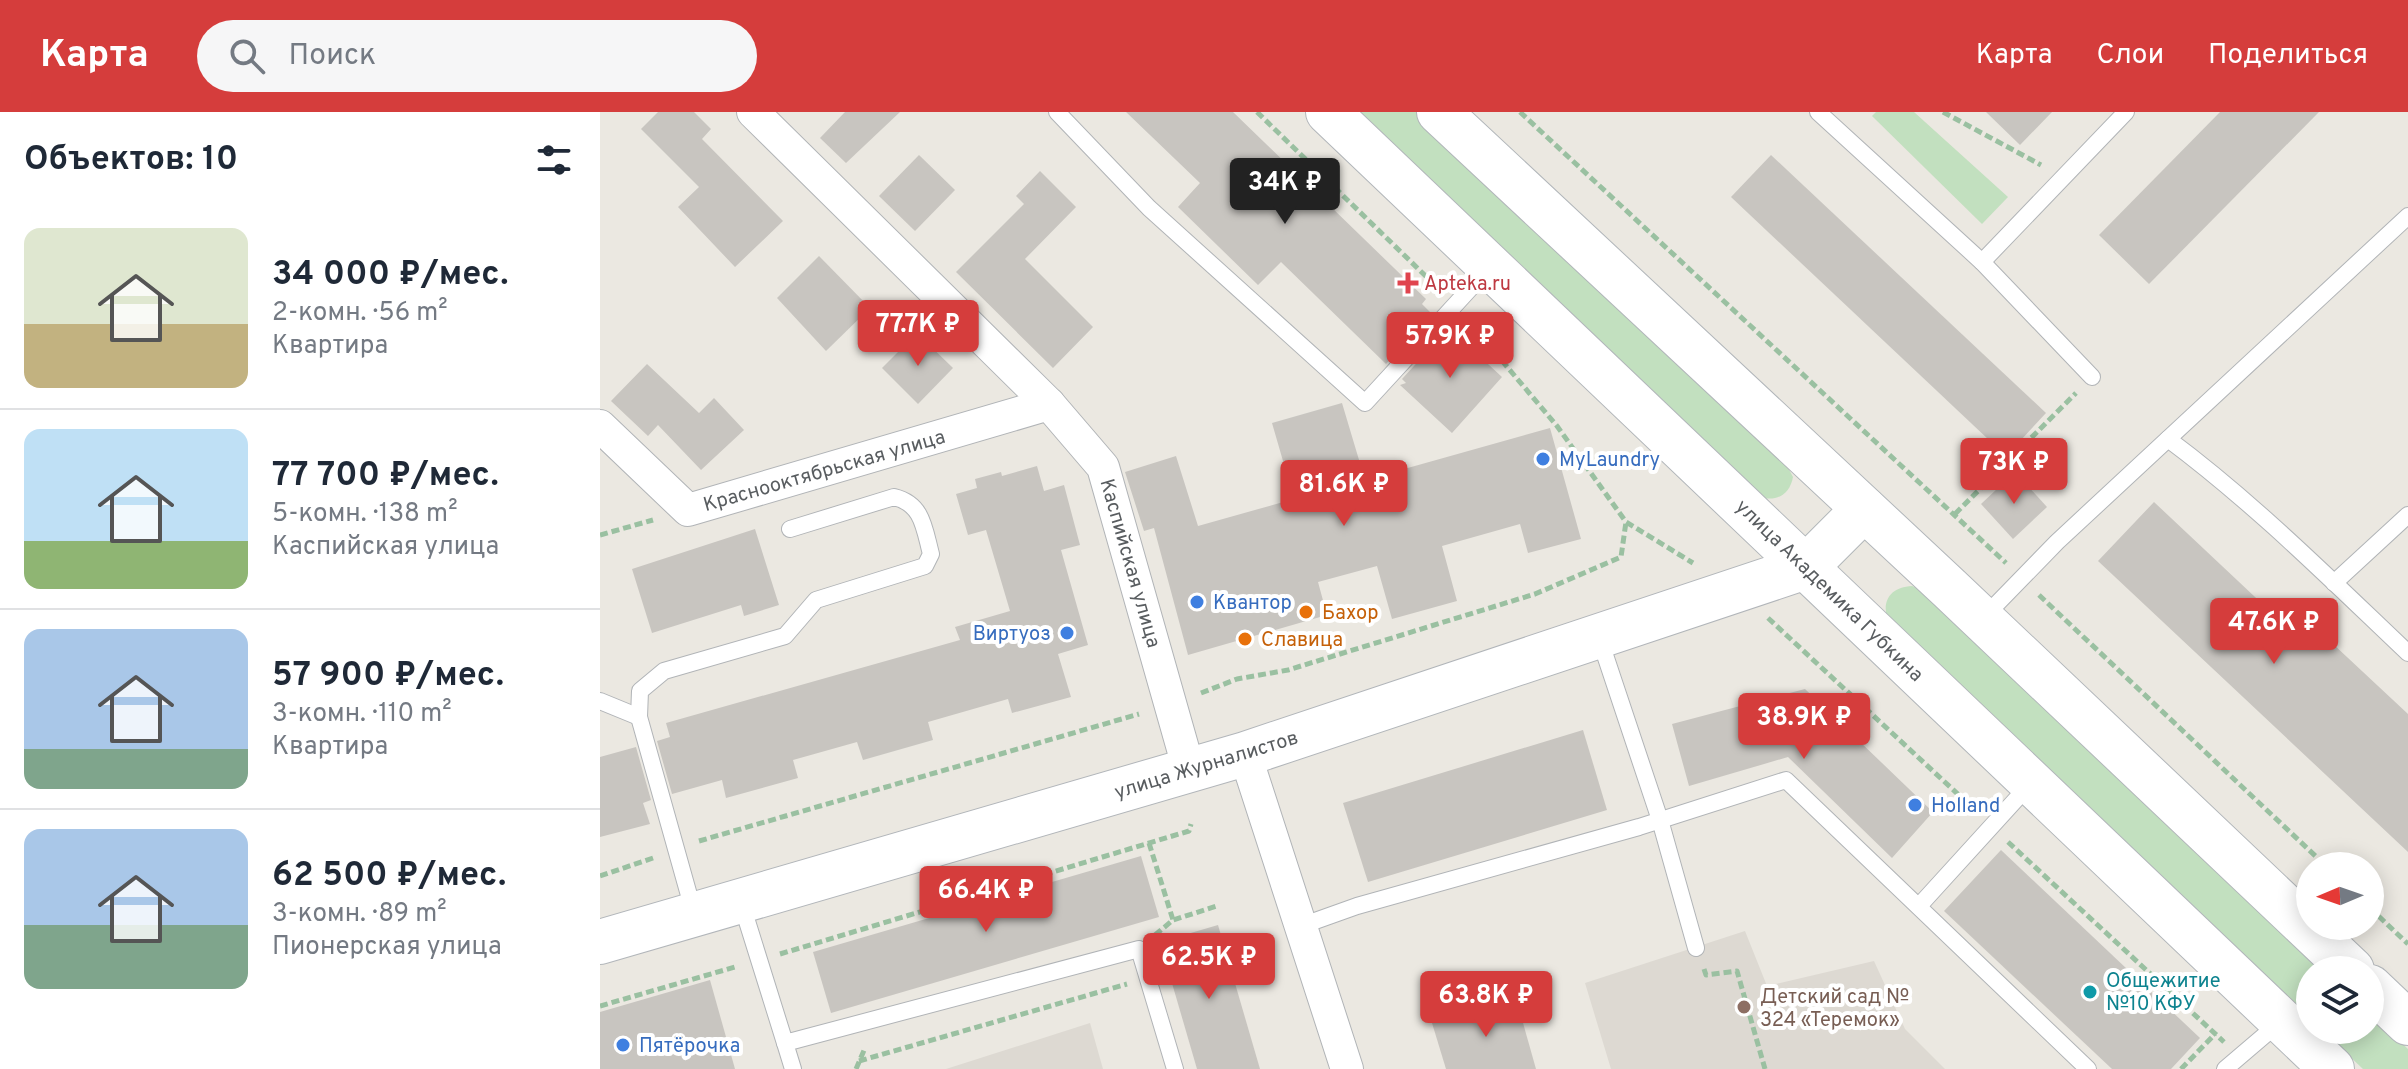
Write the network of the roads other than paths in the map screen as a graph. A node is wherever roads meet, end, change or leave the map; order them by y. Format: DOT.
graph roads {
  1 [pos="753,112"];
  2 [pos="1057,112"];
  3 [pos="1328,112"];
  4 [pos="1439,112"];
  5 [pos="1818,112"];
  6 [pos="2126,112"];
  7 [pos="2408,216"];
  8 [pos="1982,262"];
  9 [pos="1491,267"];
  10 [pos="2092,377"];
  11 [pos="1049,404"];
  12 [pos="600,426"];
  13 [pos="2168,439"];
  14 [pos="1864,509"];
  15 [pos="2408,515"];
  16 [pos="790,529"];
  17 [pos="1806,567"];
  18 [pos="2334,583"];
  19 [pos="1981,619"];
  20 [pos="1599,636"];
  21 [pos="2408,653"];
  22 [pos="600,701"];
  23 [pos="639,717"];
  24 [pos="1245,754"];
  25 [pos="1189,770"];
  26 [pos="2031,782"];
  27 [pos="1660,820"];
  28 [pos="741,901"];
  29 [pos="1919,906"];
  30 [pos="695,914"];
  31 [pos="1301,926"];
  32 [pos="600,942"];
  33 [pos="1696,948"];
  34 [pos="2337,956"];
  35 [pos="2384,1000"];
  36 [pos="2281,1020"];
  37 [pos="2408,1023"];
  38 [pos="785,1043"];
  39 [pos="793,1069"];
  40 [pos="1175,1069"];
  41 [pos="1347,1069"];
  42 [pos="2088,1069"];
  43 [pos="2225,1069"];
  44 [pos="2332,1069"];
  1 -- 11 [label="street, Каспийская улица"];
  2 -- 9 [label="lane"];
  3 -- 9 [label="street, улица Академика Губкина"];
  4 -- 14 [label="street"];
  5 -- 8 [label="lane"];
  6 -- 8 [label="lane"];
  7 -- 13 [label="lane"];
  8 -- 10 [label="lane"];
  9 -- 17 [label="street, улица Академика Губкина"];
  11 -- 12 [label="street, Краснооктябрьская улица"];
  11 -- 25 [label="street, Каспийская улица"];
  13 -- 18 [label="lane"];
  13 -- 19 [label="lane"];
  14 -- 17 [label="street"];
  14 -- 19 [label="street"];
  15 -- 18 [label="lane"];
  16 -- 23 [label="lane"];
  17 -- 20 [label="street, улица Журналистов"];
  17 -- 26 [label="street, улица Академика Губкина"];
  18 -- 21 [label="lane"];
  19 -- 34 [label="street"];
  20 -- 24 [label="street, улица Журналистов"];
  20 -- 27 [label="lane"];
  22 -- 23 [label="lane"];
  23 -- 30 [label="lane"];
  24 -- 25 [label="street, улица Журналистов"];
  24 -- 31 [label="street"];
  25 -- 28 [label="street, улица Журналистов"];
  26 -- 29 [label="lane"];
  26 -- 36 [label="street, улица Академика Губкина"];
  27 -- 29 [label="lane"];
  27 -- 31 [label="lane"];
  27 -- 33 [label="lane"];
  28 -- 30 [label="street, улица Журналистов"];
  28 -- 38 [label="lane"];
  29 -- 42 [label="lane"];
  30 -- 32 [label="street, улица Журналистов"];
  31 -- 41 [label="street"];
  35 -- 37 [label="street"];
  36 -- 43 [label="lane"];
  36 -- 44 [label="street, улица Академика Губкина"];
  38 -- 39 [label="lane"];
  38 -- 40 [label="lane"];
}
